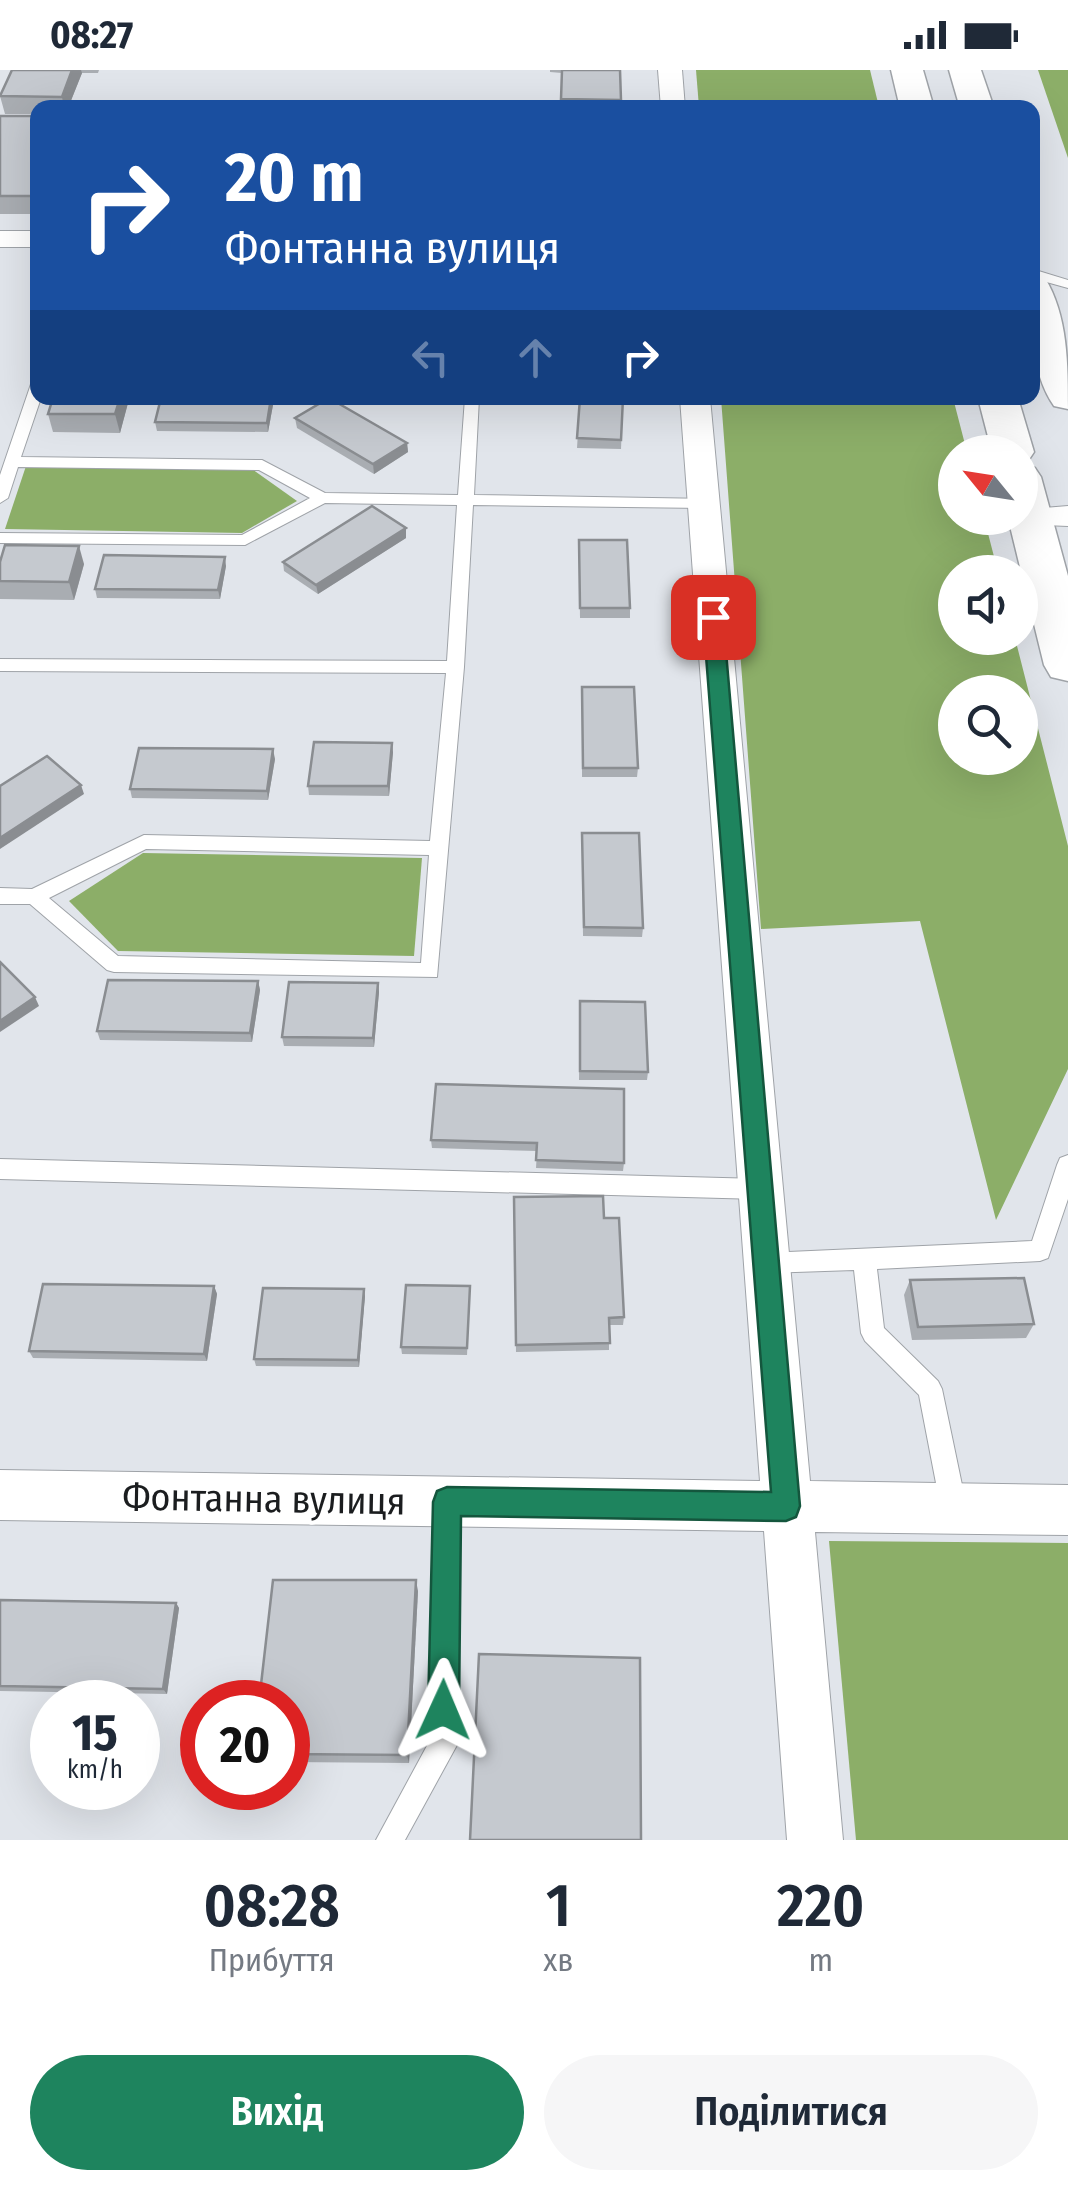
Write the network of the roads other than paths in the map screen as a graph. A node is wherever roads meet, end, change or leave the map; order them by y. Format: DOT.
graph roads {
  1 [pos="670,70"];
  2 [pos="907,70"];
  3 [pos="966,70"];
  4 [pos="672,100"];
  5 [pos="915,100"];
  6 [pos="975,100"];
  7 [pos="0,239"];
  8 [pos="30,239"];
  9 [pos="1040,275"];
  10 [pos="1068,284"];
  11 [pos="1040,311"];
  12 [pos="1068,397"];
  13 [pos="31,405"];
  14 [pos="471,405"];
  15 [pos="696,405"];
  16 [pos="1000,405"];
  17 [pos="1008,435"];
  18 [pos="12,462"];
  19 [pos="0,498"];
  20 [pos="322,498"];
  21 [pos="463,502"];
  22 [pos="704,503"];
  23 [pos="1040,503"];
  24 [pos="0,538"];
  25 [pos="1068,665"];
  26 [pos="0,666"];
  27 [pos="455,667"];
  28 [pos="439,848"];
  29 [pos="0,896"];
  30 [pos="34,897"];
  31 [pos="1068,1165"];
  32 [pos="0,1168"];
  33 [pos="760,1189"];
  34 [pos="864,1259"];
  35 [pos="766,1264"];
  36 [pos="0,1495"];
  37 [pos="447,1502"];
  38 [pos="786,1506"];
  39 [pos="954,1509"];
  40 [pos="1068,1510"];
  41 [pos="390,1840"];
  42 [pos="815,1840"];
  1 -- 4 [label="street"];
  2 -- 5 [label="main road"];
  3 -- 6 [label="main road"];
  7 -- 8 [label="street"];
  9 -- 10 [label="lane"];
  11 -- 12 [label="main road"];
  13 -- 18 [label="lane"];
  14 -- 21 [label="lane"];
  15 -- 22 [label="street"];
  16 -- 17 [label="main road"];
  18 -- 19 [label="lane"];
  18 -- 20 [label="lane"];
  20 -- 21 [label="lane"];
  20 -- 24 [label="lane"];
  21 -- 22 [label="lane"];
  21 -- 27 [label="lane"];
  22 -- 33 [label="street"];
  23 -- 25 [label="main road"];
  26 -- 27 [label="lane"];
  27 -- 28 [label="lane"];
  28 -- 30 [label="lane"];
  28 -- 30 [label="lane"];
  29 -- 30 [label="lane"];
  31 -- 34 [label="lane"];
  32 -- 33 [label="lane"];
  33 -- 35 [label="street"];
  34 -- 35 [label="lane"];
  34 -- 39 [label="lane"];
  35 -- 38 [label="street"];
  36 -- 37 [label="street, Фонтанна вулиця"];
  37 -- 38 [label="street, Фонтанна вулиця"];
  37 -- 41 [label="lane"];
  38 -- 39 [label="street, Фонтанна вулиця"];
  38 -- 42 [label="street"];
  39 -- 40 [label="street, Фонтанна вулиця"];
}
